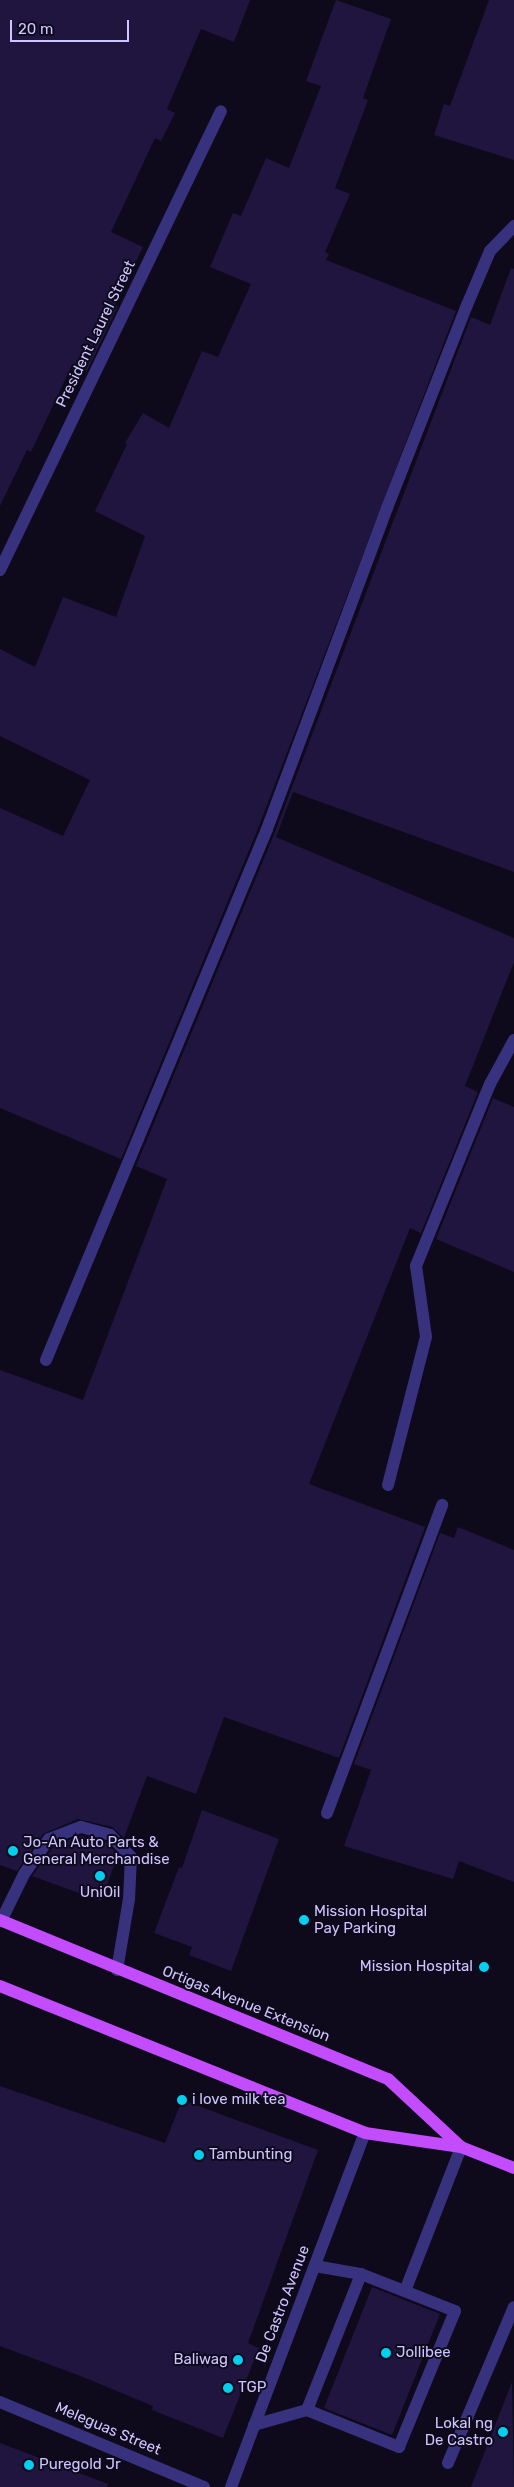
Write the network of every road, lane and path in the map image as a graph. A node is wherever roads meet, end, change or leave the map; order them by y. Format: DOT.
graph roads {
  1 [pos="221,111"];
  2 [pos="514,226"];
  3 [pos="0,570"];
  4 [pos="514,1040"];
  5 [pos="46,1360"];
  6 [pos="388,1485"];
  7 [pos="442,1505"];
  8 [pos="327,1813"];
  9 [pos="0,1920"];
  10 [pos="117,1970"];
  11 [pos="0,1986"];
  12 [pos="365,2133"];
  13 [pos="461,2147"];
  14 [pos="514,2168"];
  15 [pos="314,2266"];
  16 [pos="361,2274"];
  17 [pos="405,2291"];
  18 [pos="514,2307"];
  19 [pos="512,2323"];
  20 [pos="0,2402"];
  21 [pos="307,2410"];
  22 [pos="254,2425"];
  23 [pos="448,2463"];
  24 [pos="204,2487"];
  25 [pos="231,2487"];
  1 -- 3 [label="street, President Laurel Street"];
  2 -- 5 [label="street"];
  4 -- 6 [label="street"];
  7 -- 8 [label="street"];
  9 -- 10 [label="main road, Ortigas Avenue Extension"];
  9 -- 10 [label="street"];
  10 -- 13 [label="main road, Ortigas Avenue Extension"];
  11 -- 12 [label="main road, Ortigas Avenue Extension"];
  12 -- 13 [label="main road, Ortigas Avenue Extension"];
  12 -- 15 [label="street, De Castro Avenue"];
  13 -- 14 [label="main road, Ortigas Avenue Extension"];
  13 -- 17 [label="street"];
  15 -- 16 [label="street"];
  15 -- 22 [label="street, De Castro Avenue"];
  16 -- 17 [label="street"];
  16 -- 21 [label="street"];
  17 -- 21 [label="street"];
  18 -- 19 [label="street"];
  19 -- 23 [label="street"];
  20 -- 24 [label="street, Meleguas Street"];
  21 -- 22 [label="street"];
  22 -- 25 [label="street, De Castro Avenue"];
}
